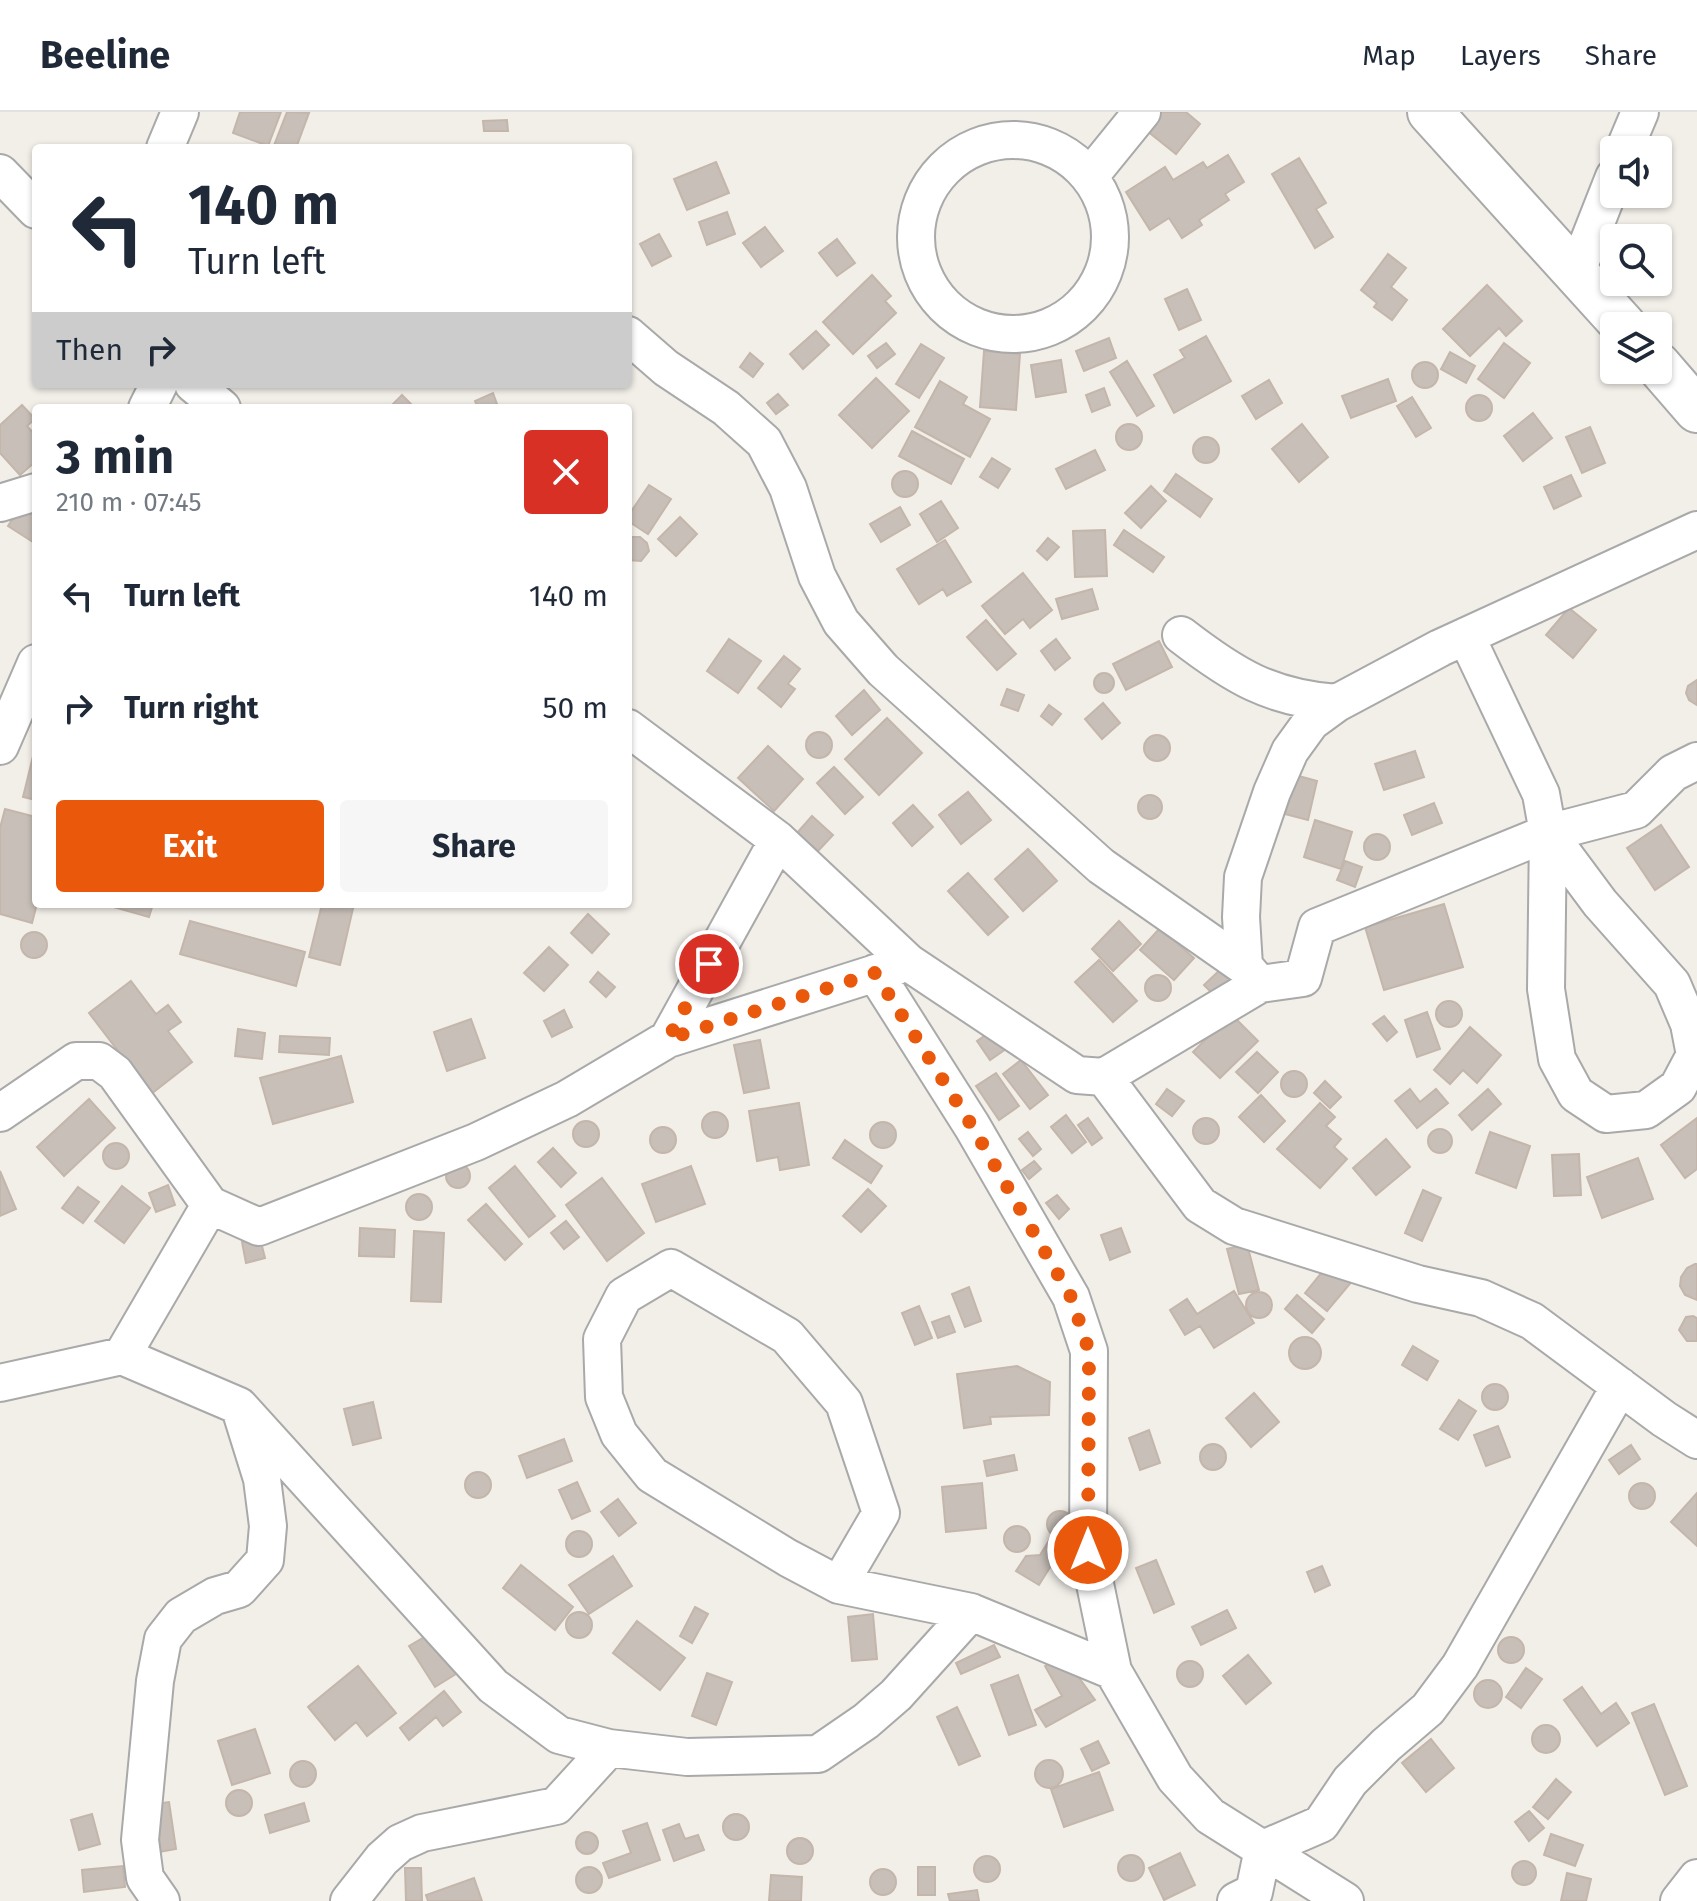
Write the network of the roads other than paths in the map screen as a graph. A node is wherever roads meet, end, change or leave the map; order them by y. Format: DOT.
graph roads {
  1 [pos="180,112"];
  2 [pos="1142,112"];
  3 [pos="1430,112"];
  4 [pos="1640,112"];
  5 [pos="1630,136"];
  6 [pos="167,144"];
  7 [pos="0,173"];
  8 [pos="1090,176"];
  9 [pos="32,206"];
  10 [pos="1602,208"];
  11 [pos="1577,271"];
  12 [pos="1612,312"];
  13 [pos="632,338"];
  14 [pos="1672,381"];
  15 [pos="198,388"];
  16 [pos="217,404"];
  17 [pos="1697,410"];
  18 [pos="32,493"];
  19 [pos="0,503"];
  20 [pos="1697,530"];
  21 [pos="1181,635"];
  22 [pos="1466,636"];
  23 [pos="32,672"];
  24 [pos="1337,703"];
  25 [pos="632,731"];
  26 [pos="0,746"];
  27 [pos="1697,761"];
  28 [pos="1548,833"];
  29 [pos="778,840"];
  30 [pos="892,968"];
  31 [pos="1252,975"];
  32 [pos="668,1039"];
  33 [pos="1104,1077"];
  34 [pos="0,1113"];
  35 [pos="210,1205"];
  36 [pos="122,1356"];
  37 [pos="0,1383"];
  38 [pos="1620,1386"];
  39 [pos="239,1406"];
  40 [pos="1697,1440"];
  41 [pos="839,1585"];
  42 [pos="971,1612"];
  43 [pos="1113,1671"];
  44 [pos="609,1748"];
  45 [pos="1263,1849"];
  46 [pos="1697,1878"];
  47 [pos="161,1901"];
  48 [pos="349,1901"];
  49 [pos="1236,1901"];
  50 [pos="1345,1901"];
  51 [pos="1679,1901"];
  1 -- 6 [label="street"];
  2 -- 8 [label="street"];
  3 -- 11 [label="street"];
  4 -- 5 [label="street"];
  7 -- 9 [label="street"];
  8 -- 8 [label="street"];
  10 -- 11 [label="street"];
  11 -- 12 [label="street"];
  13 -- 31 [label="street"];
  14 -- 17 [label="street"];
  15 -- 16 [label="street"];
  18 -- 19 [label="street"];
  20 -- 22 [label="street"];
  21 -- 24 [label="street"];
  22 -- 24 [label="street"];
  22 -- 28 [label="street"];
  23 -- 26 [label="street"];
  24 -- 31 [label="street"];
  25 -- 29 [label="street"];
  27 -- 28 [label="street"];
  28 -- 28 [label="street"];
  28 -- 31 [label="street"];
  29 -- 30 [label="street"];
  29 -- 32 [label="street"];
  30 -- 32 [label="street"];
  30 -- 33 [label="street"];
  30 -- 43 [label="street"];
  31 -- 33 [label="street"];
  32 -- 35 [label="street"];
  33 -- 38 [label="street"];
  34 -- 35 [label="street"];
  35 -- 36 [label="street"];
  36 -- 37 [label="street"];
  36 -- 39 [label="street"];
  38 -- 40 [label="street"];
  38 -- 45 [label="street"];
  39 -- 44 [label="street"];
  39 -- 47 [label="street"];
  41 -- 41 [label="street"];
  41 -- 42 [label="street"];
  42 -- 43 [label="street"];
  42 -- 44 [label="street"];
  43 -- 45 [label="street"];
  44 -- 48 [label="street"];
  45 -- 49 [label="street"];
  45 -- 50 [label="street"];
  46 -- 51 [label="street"];
}
